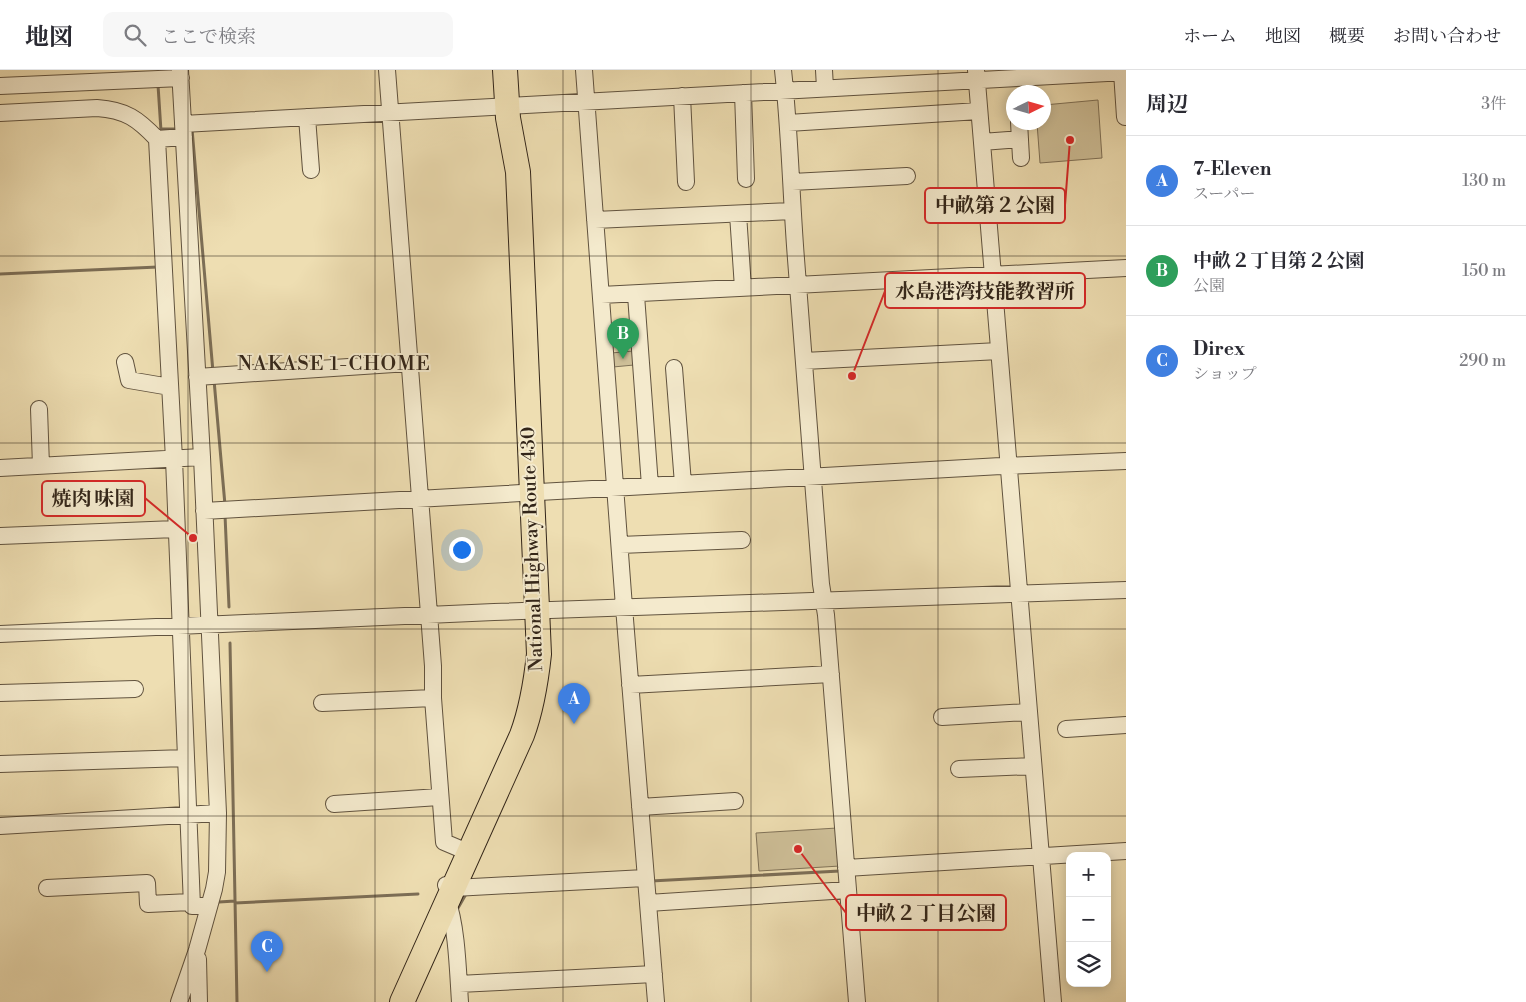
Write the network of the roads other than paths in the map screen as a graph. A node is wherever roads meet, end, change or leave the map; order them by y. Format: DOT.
graph roads {
  1 [pos="386,70"];
  2 [pos="492,70"];
  3 [pos="505,70"];
  4 [pos="584,70"];
  5 [pos="783,70"];
  6 [pos="824,70"];
  7 [pos="1082,72"];
  8 [pos="1124,72"];
  9 [pos="1027,73"];
  10 [pos="180,74"];
  11 [pos="926,76"];
  12 [pos="979,77"];
  13 [pos="0,86"];
  14 [pos="825,88"];
  15 [pos="786,90"];
  16 [pos="742,93"];
  17 [pos="682,96"];
  18 [pos="586,102"];
  19 [pos="501,105"];
  20 [pos="980,111"];
  21 [pos="0,113"];
  22 [pos="389,115"];
  23 [pos="307,117"];
  24 [pos="1125,117"];
  25 [pos="788,122"];
  26 [pos="1019,130"];
  27 [pos="184,131"];
  28 [pos="157,139"];
  29 [pos="1020,139"];
  30 [pos="986,142"];
  31 [pos="1021,158"];
  32 [pos="311,170"];
  33 [pos="907,176"];
  34 [pos="746,179"];
  35 [pos="686,182"];
  36 [pos="792,182"];
  37 [pos="792,211"];
  38 [pos="738,214"];
  39 [pos="595,220"];
  40 [pos="1126,268"];
  41 [pos="997,275"];
  42 [pos="798,286"];
  43 [pos="743,288"];
  44 [pos="636,295"];
  45 [pos="601,296"];
  46 [pos="999,351"];
  47 [pos="804,361"];
  48 [pos="125,362"];
  49 [pos="409,363"];
  50 [pos="674,368"];
  51 [pos="208,376"];
  52 [pos="170,387"];
  53 [pos="39,409"];
  54 [pos="175,457"];
  55 [pos="202,458"];
  56 [pos="1126,461"];
  57 [pos="41,462"];
  58 [pos="0,468"];
  59 [pos="1012,469"];
  60 [pos="813,477"];
  61 [pos="683,484"];
  62 [pos="650,486"];
  63 [pos="616,488"];
  64 [pos="524,493"];
  65 [pos="420,503"];
  66 [pos="204,511"];
  67 [pos="176,529"];
  68 [pos="0,536"];
  69 [pos="742,540"];
  70 [pos="620,545"];
  71 [pos="1126,590"];
  72 [pos="1020,593"];
  73 [pos="824,600"];
  74 [pos="624,607"];
  75 [pos="530,611"];
  76 [pos="429,615"];
  77 [pos="210,624"];
  78 [pos="181,625"];
  79 [pos="0,634"];
  80 [pos="831,674"];
  81 [pos="630,685"];
  82 [pos="135,689"];
  83 [pos="0,693"];
  84 [pos="433,698"];
  85 [pos="322,703"];
  86 [pos="1028,712"];
  87 [pos="942,717"];
  88 [pos="1126,725"];
  89 [pos="1066,729"];
  90 [pos="186,758"];
  91 [pos="0,764"];
  92 [pos="1033,766"];
  93 [pos="959,769"];
  94 [pos="440,797"];
  95 [pos="735,801"];
  96 [pos="334,804"];
  97 [pos="640,807"];
  98 [pos="218,813"];
  99 [pos="190,817"];
  100 [pos="0,826"];
  101 [pos="464,851"];
  102 [pos="1126,851"];
  103 [pos="1044,856"];
  104 [pos="846,868"];
  105 [pos="645,878"];
  106 [pos="47,888"];
  107 [pos="848,890"];
  108 [pos="446,891"];
  109 [pos="192,902"];
  110 [pos="648,903"];
  111 [pos="209,906"];
  112 [pos="197,950"];
  113 [pos="654,974"];
  114 [pos="459,984"];
  115 [pos="179,1002"];
  116 [pos="199,1002"];
  117 [pos="389,1002"];
  118 [pos="402,1002"];
  119 [pos="460,1002"];
  120 [pos="656,1002"];
  121 [pos="857,1002"];
  122 [pos="1053,1002"];
  1 -- 22 [label="street"];
  2 -- 19 [label="highway, National Highway Route 430"];
  3 -- 19 [label="highway, National Highway Route 430"];
  4 -- 18 [label="street"];
  5 -- 15 [label="street"];
  6 -- 14 [label="street"];
  7 -- 8 [label="street"];
  7 -- 9 [label="street"];
  8 -- 24 [label="street"];
  9 -- 12 [label="street"];
  10 -- 13 [label="street"];
  10 -- 27 [label="street"];
  11 -- 12 [label="street"];
  11 -- 14 [label="street"];
  12 -- 20 [label="street"];
  14 -- 15 [label="street"];
  15 -- 16 [label="street"];
  15 -- 25 [label="street"];
  16 -- 17 [label="street"];
  16 -- 34 [label="street"];
  17 -- 18 [label="street"];
  17 -- 35 [label="street"];
  18 -- 19 [label="street"];
  18 -- 39 [label="street"];
  19 -- 22 [label="street"];
  19 -- 64 [label="highway, National Highway Route 430"];
  20 -- 25 [label="street"];
  20 -- 30 [label="street"];
  21 -- 28 [label="street"];
  22 -- 23 [label="street"];
  22 -- 49 [label="street"];
  23 -- 27 [label="street"];
  23 -- 32 [label="street"];
  25 -- 36 [label="street"];
  26 -- 29 [label="street"];
  27 -- 28 [label="street"];
  27 -- 51 [label="street"];
  28 -- 52 [label="street"];
  29 -- 30 [label="street"];
  29 -- 31 [label="street"];
  30 -- 41 [label="street"];
  33 -- 36 [label="street"];
  36 -- 37 [label="street"];
  37 -- 38 [label="street"];
  37 -- 42 [label="street"];
  38 -- 39 [label="street"];
  38 -- 43 [label="street"];
  39 -- 45 [label="street"];
  40 -- 41 [label="street"];
  41 -- 42 [label="street"];
  41 -- 46 [label="street"];
  42 -- 43 [label="street"];
  42 -- 47 [label="street"];
  43 -- 44 [label="street"];
  44 -- 45 [label="street"];
  44 -- 62 [label="street"];
  45 -- 63 [label="street"];
  46 -- 47 [label="street"];
  46 -- 59 [label="street"];
  47 -- 60 [label="street"];
  48 -- 52 [label="street"];
  49 -- 51 [label="street"];
  49 -- 65 [label="street"];
  50 -- 61 [label="street"];
  51 -- 55 [label="street"];
  52 -- 54 [label="street"];
  53 -- 57 [label="street"];
  54 -- 55 [label="street"];
  54 -- 57 [label="street"];
  54 -- 67 [label="street"];
  55 -- 66 [label="street"];
  56 -- 59 [label="street"];
  57 -- 58 [label="street"];
  59 -- 60 [label="street"];
  59 -- 72 [label="street"];
  60 -- 61 [label="street"];
  60 -- 73 [label="street"];
  61 -- 62 [label="street"];
  62 -- 63 [label="street"];
  63 -- 64 [label="street"];
  63 -- 70 [label="street"];
  64 -- 65 [label="street"];
  64 -- 75 [label="highway, National Highway Route 430"];
  65 -- 66 [label="street"];
  65 -- 76 [label="street"];
  66 -- 77 [label="street"];
  67 -- 68 [label="street"];
  67 -- 78 [label="street"];
  69 -- 70 [label="street"];
  70 -- 74 [label="street"];
  71 -- 72 [label="street"];
  72 -- 73 [label="street"];
  72 -- 86 [label="street"];
  73 -- 74 [label="street"];
  73 -- 80 [label="street"];
  74 -- 75 [label="street"];
  74 -- 81 [label="street"];
  75 -- 76 [label="street"];
  75 -- 101 [label="highway, National Highway Route 430"];
  76 -- 77 [label="street"];
  76 -- 84 [label="street"];
  77 -- 78 [label="street"];
  77 -- 98 [label="street"];
  78 -- 79 [label="street"];
  78 -- 90 [label="street"];
  80 -- 81 [label="street"];
  80 -- 104 [label="street"];
  81 -- 97 [label="street"];
  82 -- 83 [label="street"];
  84 -- 85 [label="street"];
  84 -- 94 [label="street"];
  86 -- 87 [label="street"];
  86 -- 92 [label="street"];
  88 -- 89 [label="street"];
  90 -- 91 [label="street"];
  90 -- 99 [label="street"];
  92 -- 93 [label="street"];
  92 -- 103 [label="street"];
  94 -- 96 [label="street"];
  94 -- 101 [label="street"];
  95 -- 97 [label="street"];
  97 -- 105 [label="street"];
  98 -- 99 [label="street"];
  98 -- 111 [label="street"];
  99 -- 100 [label="street"];
  99 -- 109 [label="street"];
  101 -- 108 [label="highway, National Highway Route 430"];
  102 -- 103 [label="street"];
  103 -- 104 [label="street"];
  103 -- 122 [label="street"];
  104 -- 107 [label="street"];
  105 -- 108 [label="street"];
  105 -- 110 [label="street"];
  106 -- 109 [label="street"];
  107 -- 110 [label="street"];
  107 -- 121 [label="street"];
  108 -- 114 [label="street"];
  108 -- 117 [label="highway, National Highway Route 430"];
  108 -- 118 [label="highway, National Highway Route 430"];
  109 -- 111 [label="street"];
  110 -- 113 [label="street"];
  111 -- 112 [label="street"];
  112 -- 115 [label="street"];
  112 -- 116 [label="street"];
  113 -- 114 [label="street"];
  113 -- 120 [label="street"];
  114 -- 119 [label="street"];
}
